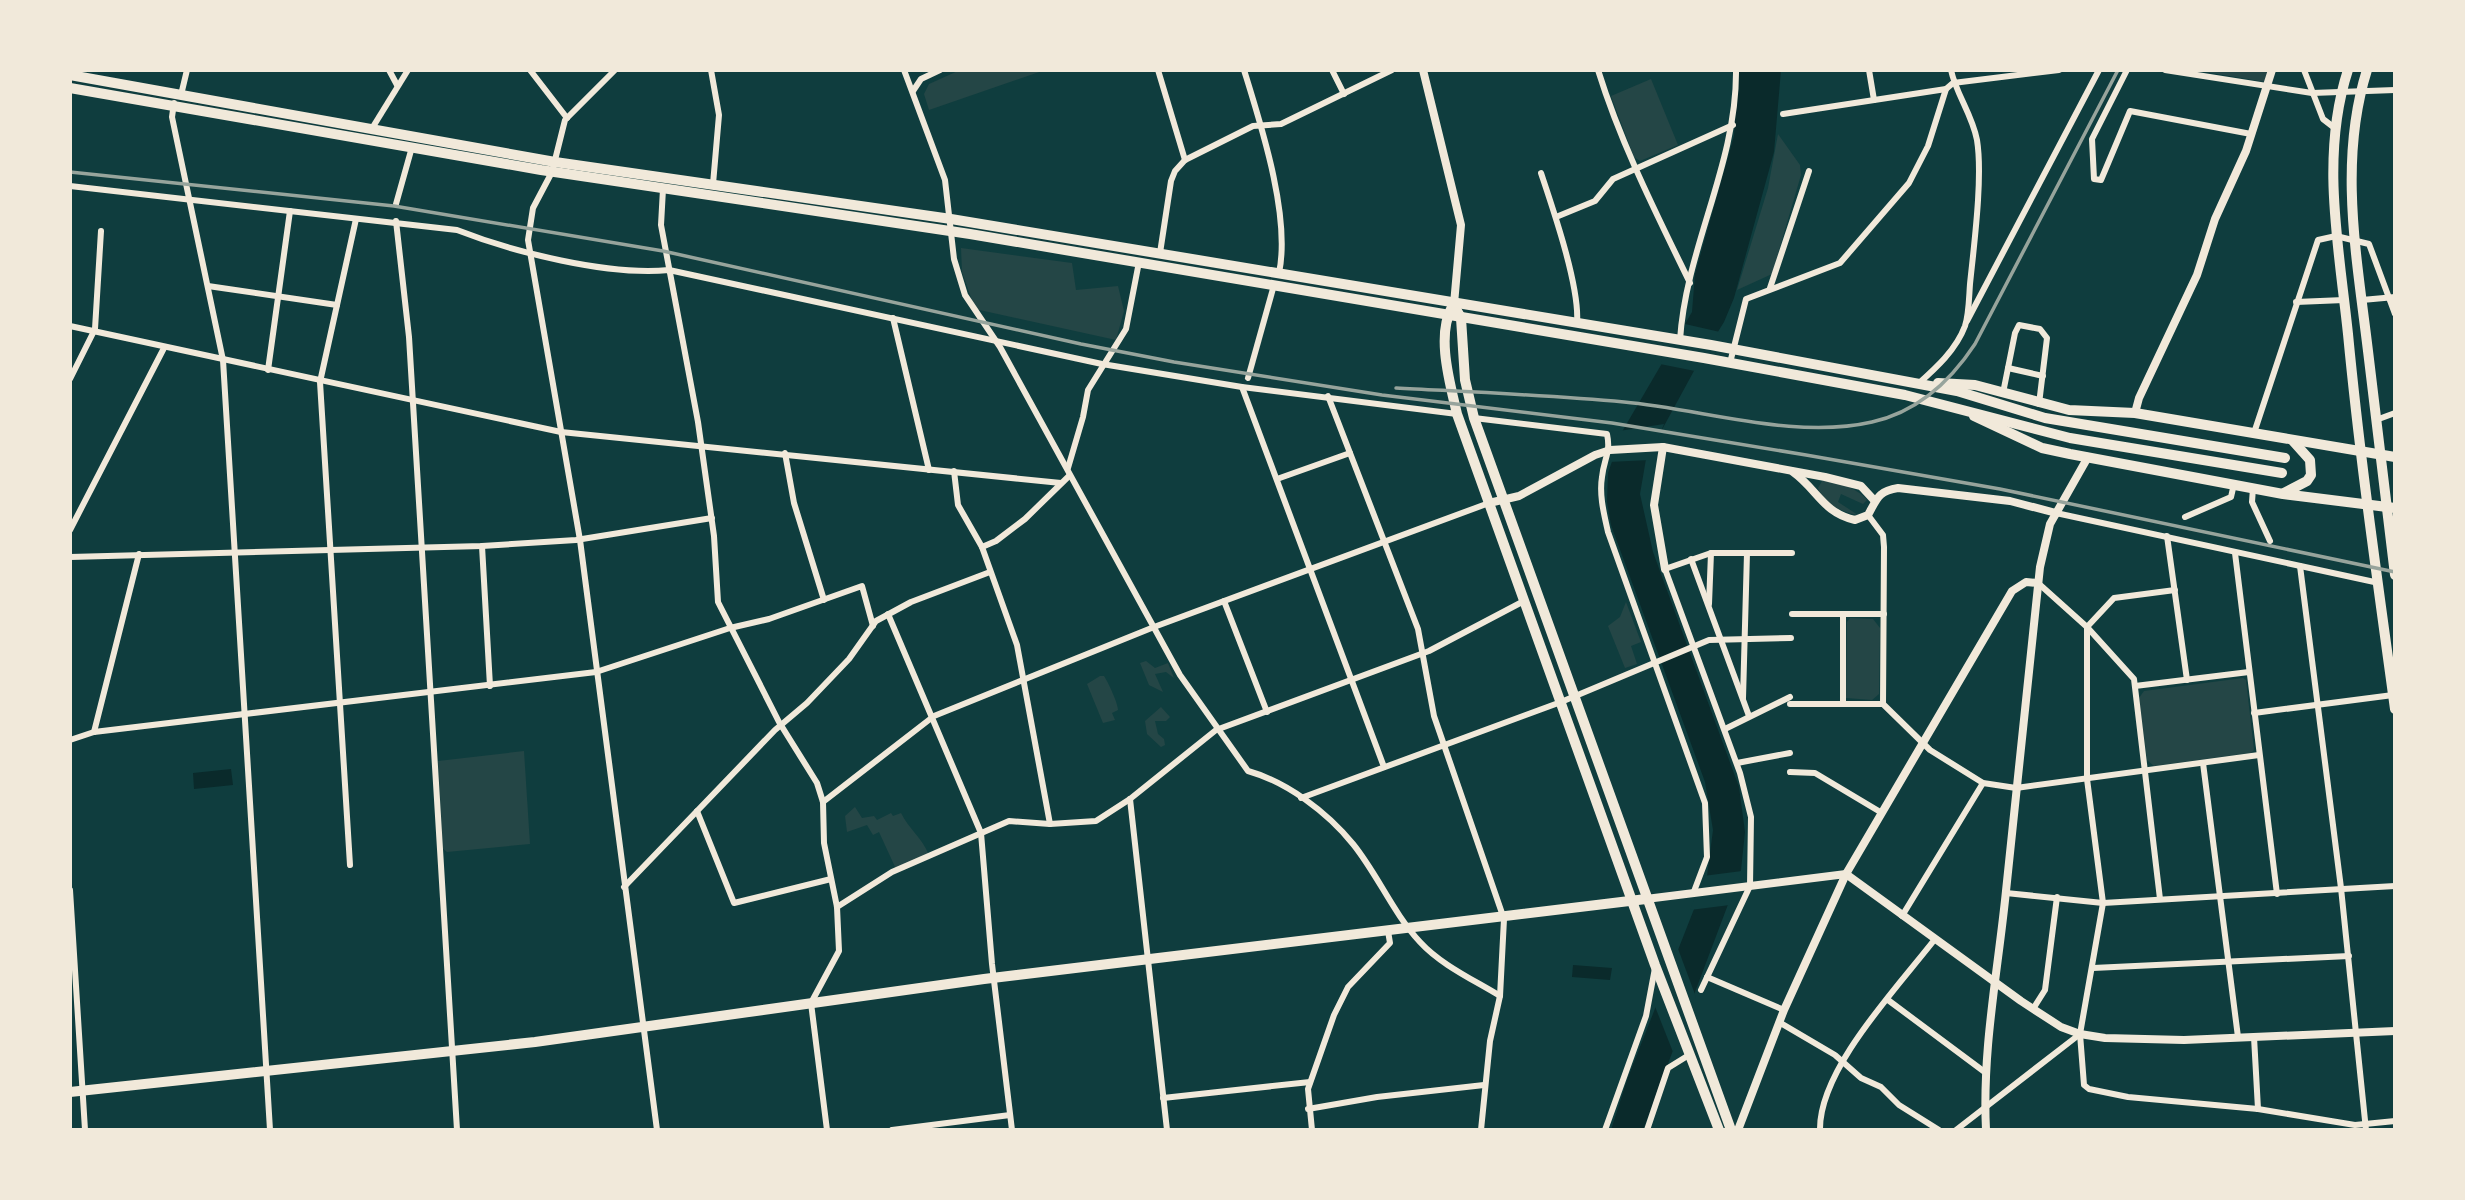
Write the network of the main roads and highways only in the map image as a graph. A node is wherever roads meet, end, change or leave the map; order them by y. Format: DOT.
graph roads {
  1 [pos="2348,70"];
  2 [pos="2367,70"];
  3 [pos="70,75"];
  4 [pos="70,88"];
  5 [pos="553,167"];
  6 [pos="1454,304"];
  7 [pos="1447,316"];
  8 [pos="1461,318"];
  9 [pos="1918,384"];
  10 [pos="1959,408"];
  11 [pos="2293,441"];
  12 [pos="2360,452"];
  13 [pos="2381,455"];
  14 [pos="2395,457"];
  15 [pos="2285,458"];
  16 [pos="2282,473"];
  17 [pos="2283,494"];
  18 [pos="2368,505"];
  19 [pos="2391,508"];
  20 [pos="2395,575"];
  21 [pos="2395,709"];
  22 [pos="1646,900"];
  23 [pos="1633,901"];
  24 [pos="70,1092"];
  25 [pos="1719,1130"];
  26 [pos="1731,1130"];
  1 -- 12 [label="main road"];
  2 -- 13 [label="main road"];
  3 -- 5 [label="main road"];
  4 -- 5 [label="main road"];
  5 -- 6 [label="main road"];
  5 -- 7 [label="main road"];
  6 -- 7 [label="main road"];
  6 -- 8 [label="main road"];
  6 -- 9 [label="main road"];
  7 -- 8 [label="main road"];
  7 -- 23 [label="main road"];
  8 -- 10 [label="main road"];
  8 -- 22 [label="main road"];
  9 -- 11 [label="main road"];
  9 -- 15 [label="main road"];
  10 -- 16 [label="main road"];
  10 -- 17 [label="main road"];
  11 -- 12 [label="main road"];
  11 -- 17 [label="main road"];
  12 -- 13 [label="main road"];
  12 -- 18 [label="main road"];
  13 -- 14 [label="main road"];
  13 -- 19 [label="main road"];
  17 -- 18 [label="main road"];
  18 -- 19 [label="main road"];
  18 -- 21 [label="main road"];
  19 -- 20 [label="main road"];
  22 -- 23 [label="main road"];
  22 -- 26 [label="main road"];
  23 -- 24 [label="main road"];
  23 -- 25 [label="main road"];
}
